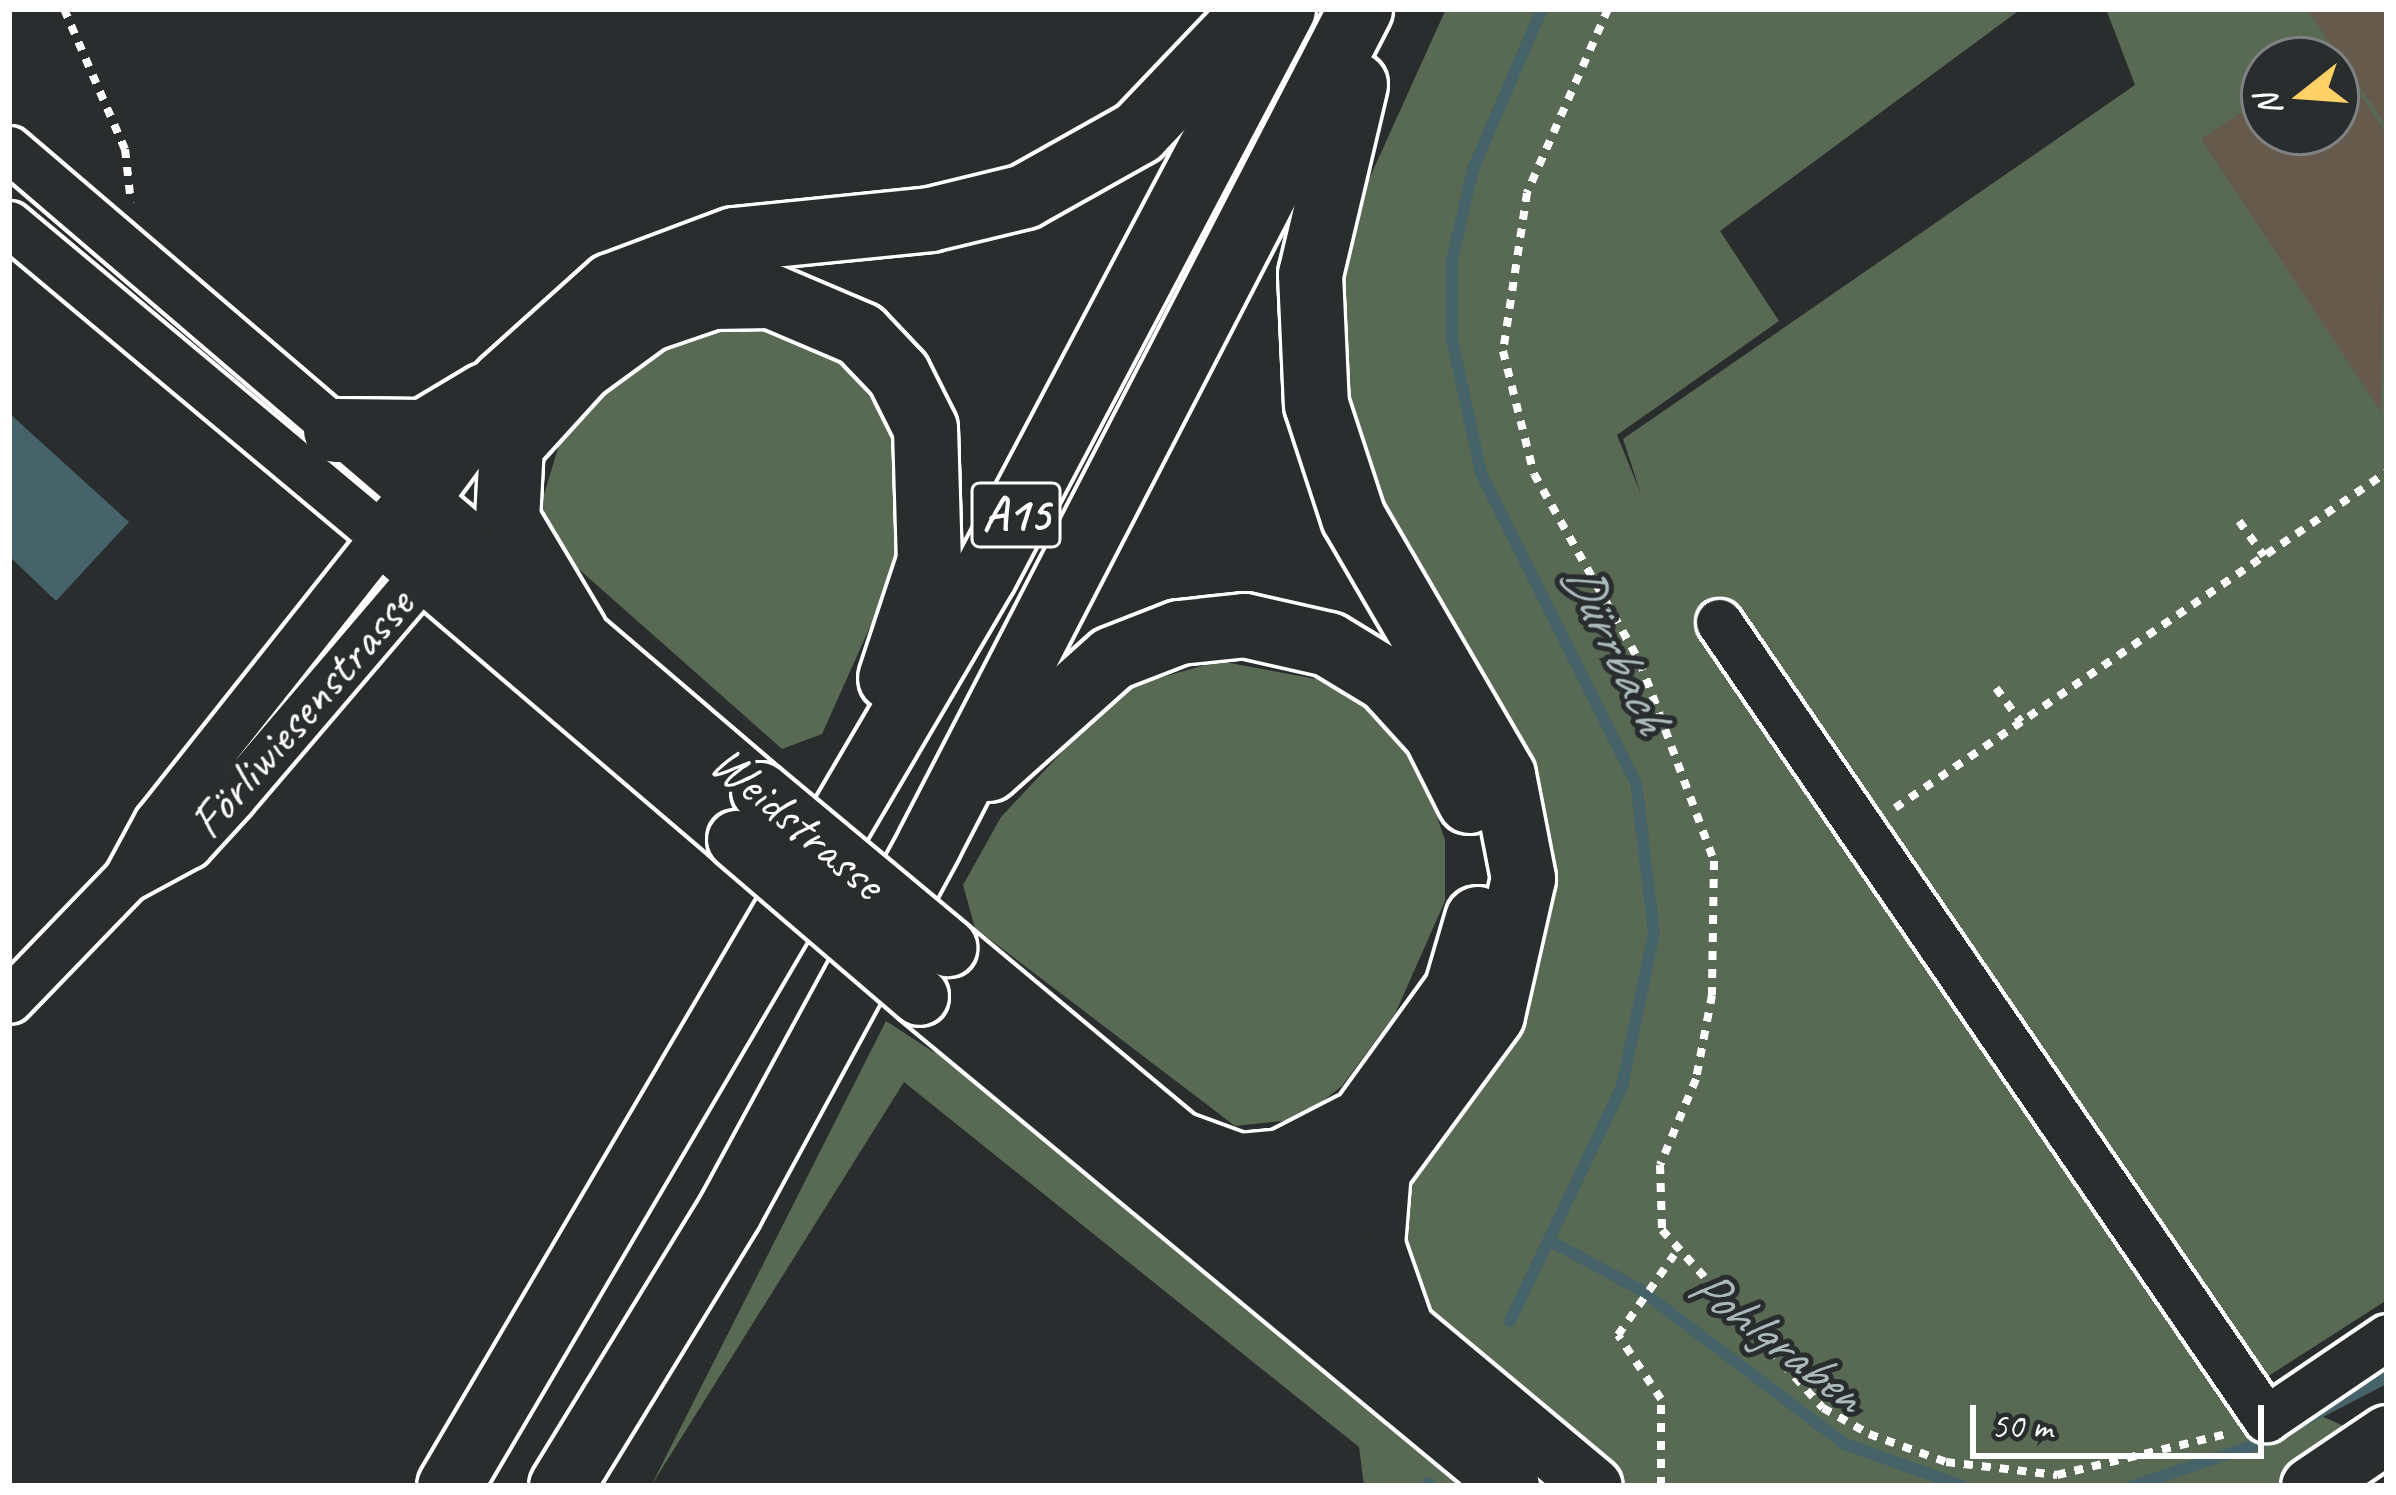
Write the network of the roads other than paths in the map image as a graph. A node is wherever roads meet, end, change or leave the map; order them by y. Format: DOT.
graph roads {
  1 [pos="1256,9"];
  2 [pos="1282,9"];
  3 [pos="1360,9"];
  4 [pos="1382,9"];
  5 [pos="9,149"];
  6 [pos="9,224"];
  7 [pos="502,382"];
  8 [pos="335,430"];
  9 [pos="511,446"];
  10 [pos="416,532"];
  11 [pos="1719,622"];
  12 [pos="575,633"];
  13 [pos="748,815"];
  14 [pos="929,843"];
  15 [pos="781,921"];
  16 [pos="9,1000"];
  17 [pos="1376,1140"];
  18 [pos="1161,1162"];
  19 [pos="1296,1236"];
  20 [pos="1399,1322"];
  21 [pos="1329,1336"];
  22 [pos="2387,1337"];
  23 [pos="2387,1434"];
  24 [pos="449,1486"];
  25 [pos="561,1486"];
  26 [pos="1510,1486"];
  27 [pos="1593,1486"];
  28 [pos="2309,1486"];
  1 -- 7 [label="highway"];
  2 -- 15 [label="highway, A15"];
  3 -- 14 [label="highway, A15"];
  4 -- 17 [label="highway"];
  5 -- 8 [label="street, Weidstrasse"];
  6 -- 10 [label="street"];
  7 -- 8 [label="highway"];
  7 -- 10 [label="highway"];
  8 -- 10 [label="street, Weidstrasse"];
  9 -- 10 [label="highway"];
  9 -- 12 [label="highway"];
  9 -- 15 [label="highway"];
  10 -- 12 [label="main road, Weidstrasse"];
  10 -- 13 [label="main road, Weidstrasse"];
  10 -- 16 [label="street, Förliwiesenstrasse"];
  11 -- 22 [label="street"];
  12 -- 13 [label="main road, Weidstrasse"];
  13 -- 18 [label="main road, Weidstrasse, bridge"];
  13 -- 18 [label="main road, Weidstrasse, bridge"];
  14 -- 17 [label="highway"];
  14 -- 25 [label="highway, A15"];
  15 -- 24 [label="highway, A15"];
  17 -- 18 [label="highway"];
  17 -- 19 [label="highway"];
  17 -- 20 [label="highway"];
  18 -- 19 [label="main road, Weidstrasse"];
  18 -- 21 [label="main road, Weidstrasse"];
  19 -- 20 [label="main road, Weidstrasse"];
  19 -- 21 [label="main road"];
  20 -- 27 [label="main road, Weidstrasse"];
  21 -- 26 [label="main road, Weidstrasse"];
  23 -- 28 [label="main road"];
}
